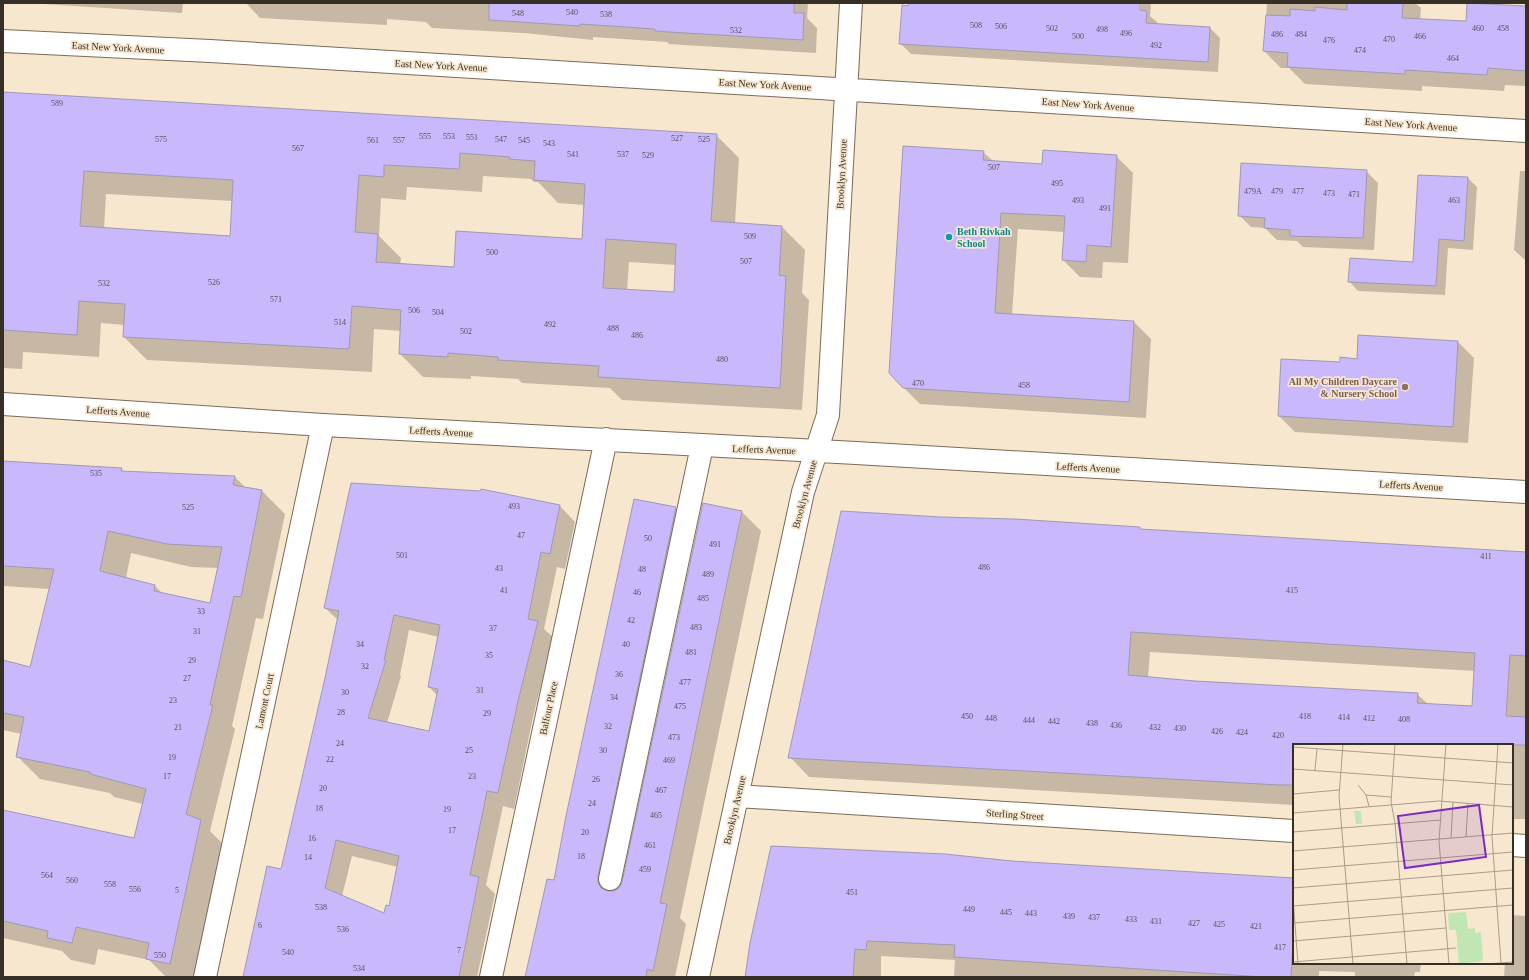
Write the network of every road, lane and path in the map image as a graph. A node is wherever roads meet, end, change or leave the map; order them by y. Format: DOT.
graph roads {
  1 [pos="851,3"];
  2 [pos="3,41"];
  3 [pos="846,89"];
  4 [pos="1526,131"];
  5 [pos="3,404"];
  6 [pos="323,425"];
  7 [pos="606,439"];
  8 [pos="702,446"];
  9 [pos="816,451"];
  10 [pos="1526,492"];
  11 [pos="737,796"];
  12 [pos="1293,831"];
  13 [pos="1513,845"];
  14 [pos="1526,846"];
  15 [pos="610,879"];
  16 [pos="205,977"];
  17 [pos="491,977"];
  18 [pos="698,977"];
  1 -- 3 [label="street, Brooklyn Avenue"];
  2 -- 3 [label="street, East New York Avenue"];
  3 -- 4 [label="street, East New York Avenue"];
  3 -- 9 [label="street, Brooklyn Avenue"];
  5 -- 6 [label="street, Lefferts Avenue"];
  6 -- 7 [label="street, Lefferts Avenue"];
  6 -- 16 [label="street, Lamont Court"];
  7 -- 8 [label="street, Lefferts Avenue"];
  7 -- 17 [label="street, Balfour Place"];
  8 -- 9 [label="street, Lefferts Avenue"];
  8 -- 15 [label="street"];
  9 -- 10 [label="street, Lefferts Avenue"];
  9 -- 11 [label="street, Brooklyn Avenue"];
  11 -- 12 [label="street, Sterling Street"];
  11 -- 18 [label="street, Brooklyn Avenue"];
  13 -- 14 [label="street"];
}
